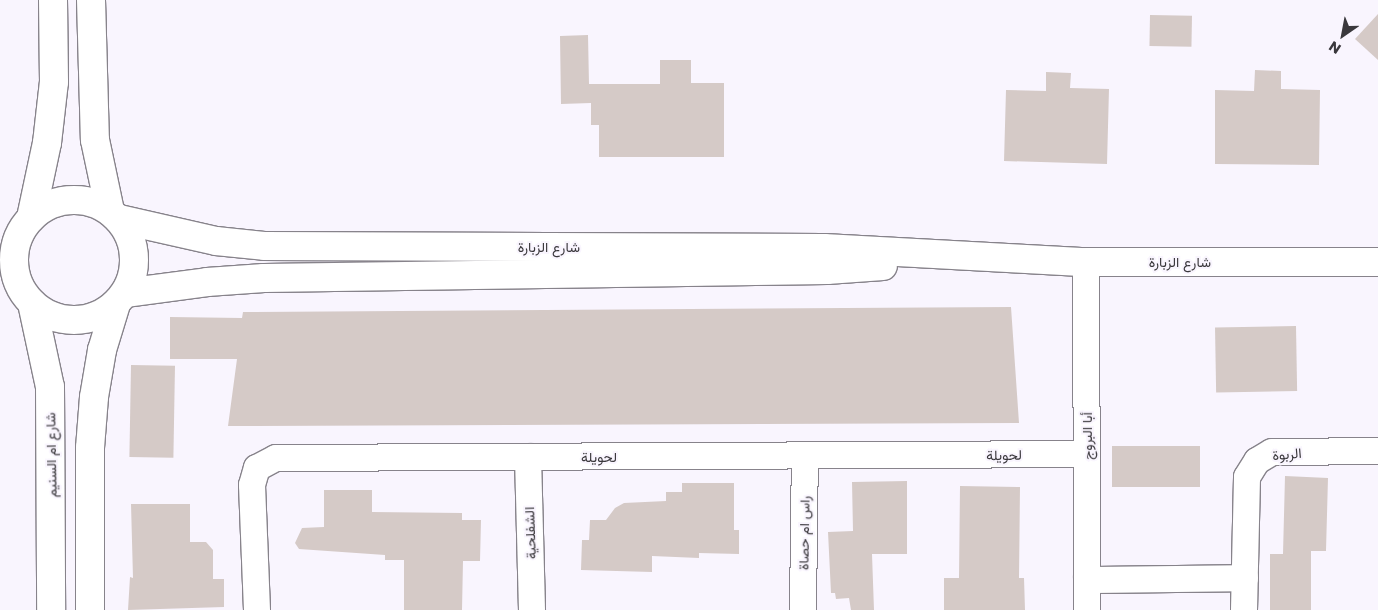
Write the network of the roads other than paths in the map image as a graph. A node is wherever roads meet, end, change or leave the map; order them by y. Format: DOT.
graph roads {
  1 [pos="53,0"];
  2 [pos="91,0"];
  3 [pos="115,215"];
  4 [pos="18,225"];
  5 [pos="982,259"];
  6 [pos="1086,262"];
  7 [pos="1378,262"];
  8 [pos="19,296"];
  9 [pos="121,298"];
  10 [pos="1378,451"];
  11 [pos="1087,454"];
  12 [pos="528,457"];
  13 [pos="805,457"];
  14 [pos="1244,578"];
  15 [pos="1087,580"];
  16 [pos="51,610"];
  17 [pos="90,610"];
  18 [pos="256,610"];
  19 [pos="532,610"];
  20 [pos="802,610"];
  21 [pos="1087,610"];
  22 [pos="1244,610"];
  1 -- 4 [label="street"];
  2 -- 3 [label="street"];
  3 -- 4 [label="street"];
  3 -- 5 [label="street, شارع الزبارة"];
  3 -- 9 [label="street"];
  4 -- 8 [label="street"];
  5 -- 6 [label="street, شارع الزبارة"];
  5 -- 9 [label="street, شارع الزبارة"];
  6 -- 7 [label="street, شارع الزبارة"];
  6 -- 11 [label="street, أبا البروج"];
  8 -- 9 [label="street"];
  8 -- 16 [label="street, شارع ام السنيم"];
  9 -- 17 [label="street"];
  10 -- 14 [label="street, الربوة"];
  11 -- 13 [label="street, لحويلة"];
  11 -- 15 [label="street, أبا البروج"];
  12 -- 13 [label="street, لحويلة"];
  12 -- 18 [label="street, لحويلة"];
  12 -- 19 [label="street, الشفلحية"];
  13 -- 20 [label="street, راس ام حصاة"];
  14 -- 15 [label="street"];
  14 -- 22 [label="street, الربوة"];
  15 -- 21 [label="street, أبا البروج"];
}
